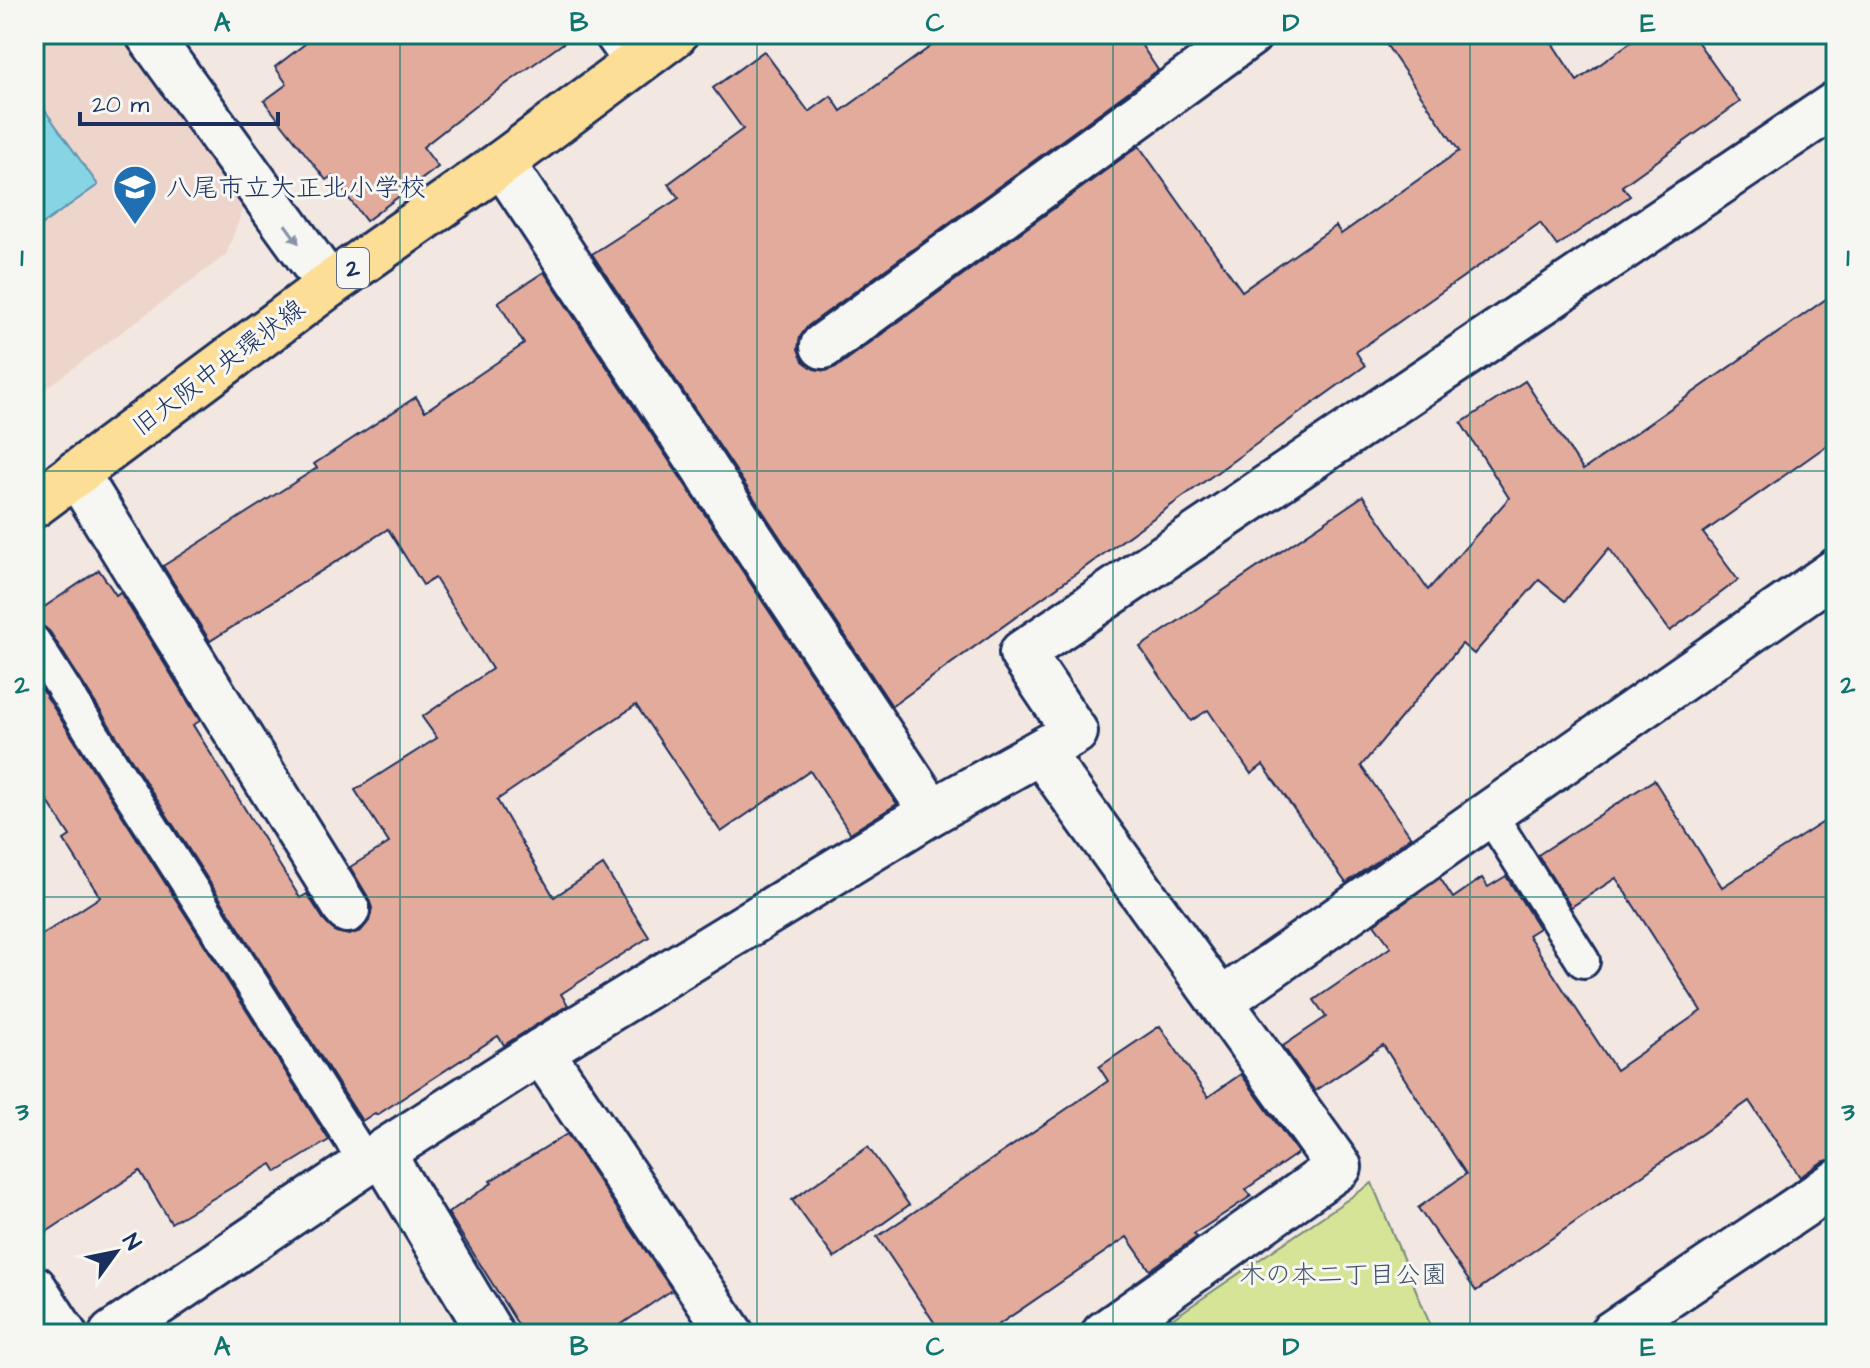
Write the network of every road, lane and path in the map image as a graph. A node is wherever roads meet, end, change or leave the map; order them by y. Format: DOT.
graph roads {
  1 [pos="148,34"];
  2 [pos="675,34"];
  3 [pos="1250,34"];
  4 [pos="622,50"];
  5 [pos="1836,104"];
  6 [pos="502,163"];
  7 [pos="329,285"];
  8 [pos="823,346"];
  9 [pos="76,473"];
  10 [pos="34,505"];
  11 [pos="1836,571"];
  12 [pos="34,642"];
  13 [pos="1041,752"];
  14 [pos="932,812"];
  15 [pos="1489,813"];
  16 [pos="347,910"];
  17 [pos="1583,961"];
  18 [pos="1221,1001"];
  19 [pos="541,1051"];
  20 [pos="374,1158"];
  21 [pos="1836,1183"];
  22 [pos="34,1288"];
  23 [pos="64,1334"];
  24 [pos="112,1334"];
  25 [pos="491,1334"];
  26 [pos="731,1334"];
  27 [pos="1104,1334"];
  28 [pos="1611,1334"];
  1 -- 7 [label="street, one-way"];
  2 -- 4 [label="main road, 旧大阪中央環状線 / 2"];
  3 -- 8 [label="street"];
  4 -- 6 [label="main road, 旧大阪中央環状線 / 2"];
  5 -- 13 [label="street"];
  6 -- 7 [label="main road, 旧大阪中央環状線 / 2"];
  6 -- 14 [label="street"];
  7 -- 9 [label="main road, 旧大阪中央環状線 / 2"];
  9 -- 10 [label="main road, 旧大阪中央環状線 / 2"];
  9 -- 16 [label="street"];
  11 -- 15 [label="street"];
  12 -- 20 [label="lane"];
  13 -- 14 [label="street"];
  13 -- 18 [label="street"];
  14 -- 19 [label="street"];
  15 -- 17 [label="lane"];
  15 -- 18 [label="street"];
  18 -- 27 [label="street"];
  19 -- 20 [label="street"];
  19 -- 26 [label="street"];
  20 -- 24 [label="street"];
  20 -- 25 [label="street"];
  21 -- 28 [label="street"];
  22 -- 23 [label="street"];
}
